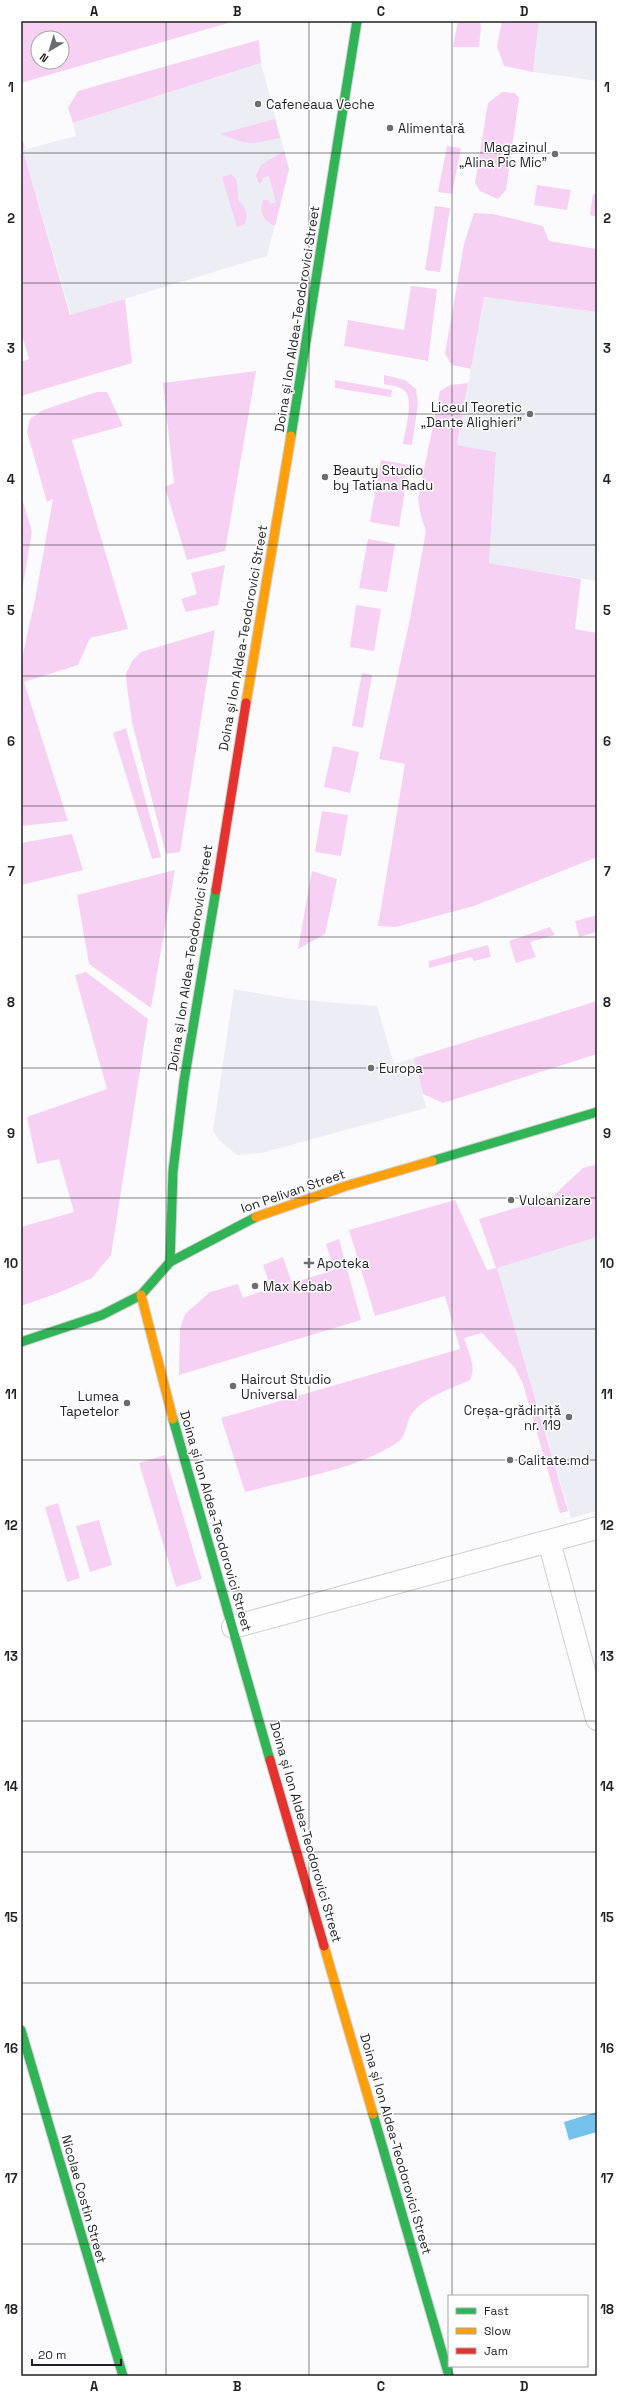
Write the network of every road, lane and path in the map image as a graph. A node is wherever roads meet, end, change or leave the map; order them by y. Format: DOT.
graph roads {
  1 [pos="357,21"];
  2 [pos="597,1112"];
  3 [pos="170,1262"];
  4 [pos="141,1295"];
  5 [pos="21,1342"];
  6 [pos="597,1528"];
  7 [pos="549,1542"];
  8 [pos="233,1627"];
  9 [pos="597,1719"];
  10 [pos="21,2030"];
  11 [pos="122,2376"];
  12 [pos="449,2376"];
  1 -- 3 [label="street, Doina și Ion Aldea-Teodorovici Street"];
  2 -- 3 [label="street, Ion Pelivan Street"];
  3 -- 4 [label="street, Ion Pelivan Street"];
  4 -- 5 [label="street, Ion Pelivan Street"];
  4 -- 8 [label="street, Doina și Ion Aldea-Teodorovici Street"];
  6 -- 7 [label="street"];
  7 -- 8 [label="street"];
  7 -- 9 [label="street"];
  8 -- 12 [label="street, Doina și Ion Aldea-Teodorovici Street"];
  10 -- 11 [label="street, Nicolae Costin Street"];
}
